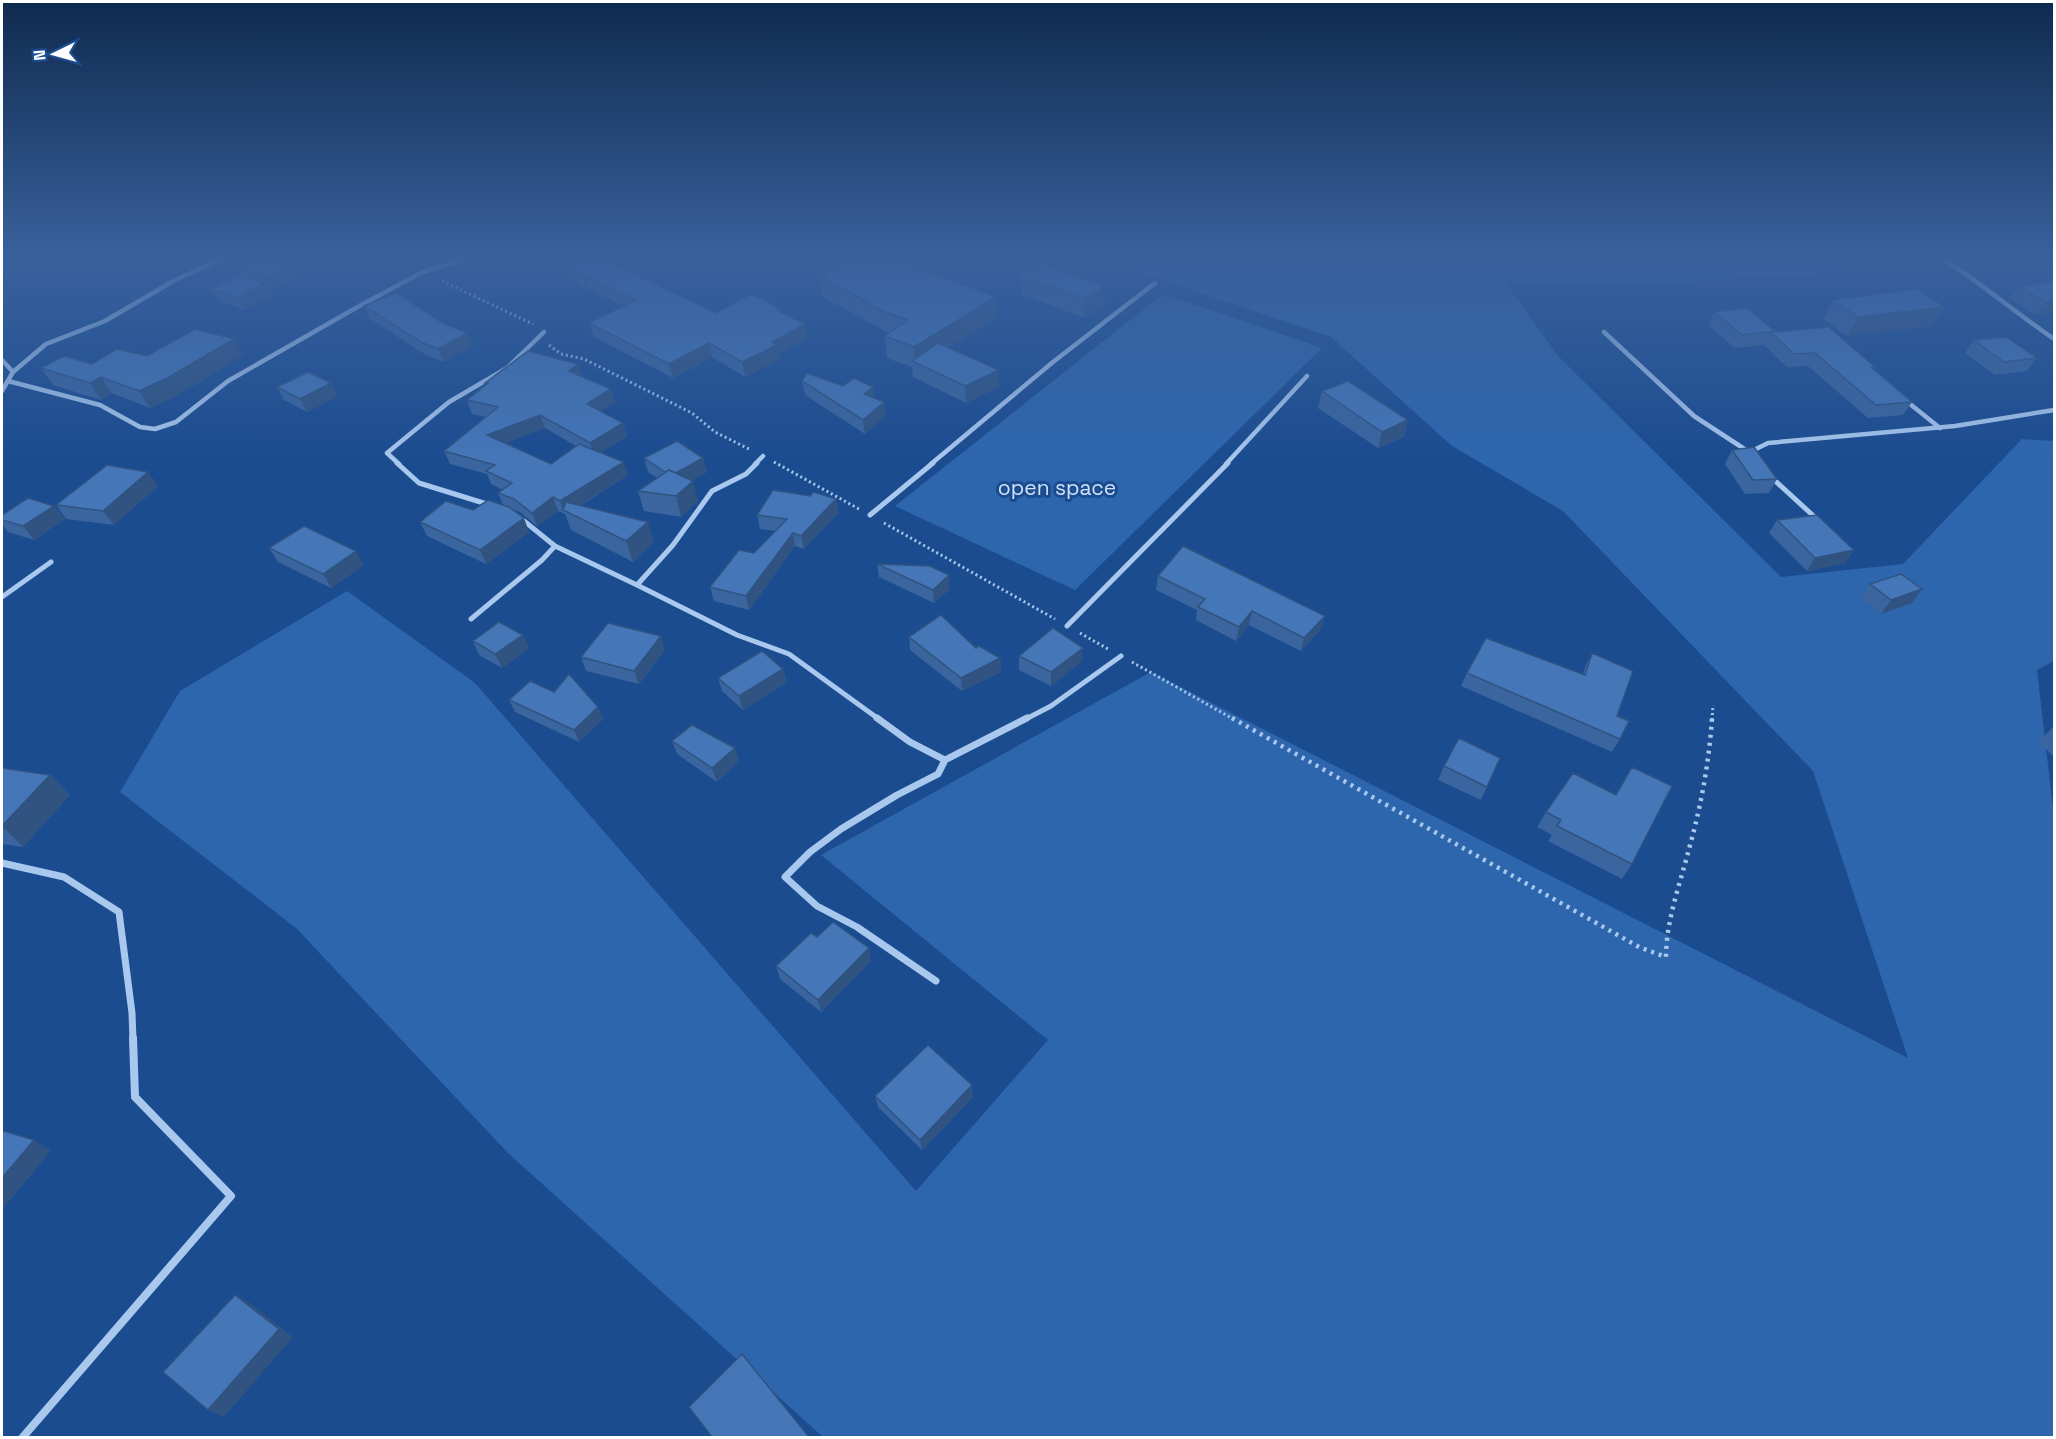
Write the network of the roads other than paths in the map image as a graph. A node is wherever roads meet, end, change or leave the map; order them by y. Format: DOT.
graph roads {
  1 [pos="92,326"];
  2 [pos="326,326"];
  3 [pos="1099,326"];
  4 [pos="2036,326"];
  5 [pos="544,332"];
  6 [pos="1604,332"];
  7 [pos="2055,339"];
  8 [pos="2,360"];
  9 [pos="13,372"];
  10 [pos="1307,376"];
  11 [pos="8,381"];
  12 [pos="2,391"];
  13 [pos="1899,395"];
  14 [pos="2055,410"];
  15 [pos="1940,428"];
  16 [pos="1749,453"];
  17 [pos="763,456"];
  18 [pos="1756,461"];
  19 [pos="1764,469"];
  20 [pos="498,508"];
  21 [pos="870,515"];
  22 [pos="517,516"];
  23 [pos="1820,523"];
  24 [pos="555,546"];
  25 [pos="51,562"];
  26 [pos="637,585"];
  27 [pos="2,597"];
  28 [pos="471,619"];
  29 [pos="1067,626"];
  30 [pos="1121,656"];
  31 [pos="945,760"];
  32 [pos="2,863"];
  33 [pos="936,981"];
  34 [pos="22,1437"];
  1 -- 9 [label="street"];
  2 -- 11 [label="street"];
  3 -- 21 [label="street"];
  4 -- 7 [label="street"];
  5 -- 20 [label="street"];
  6 -- 16 [label="street"];
  8 -- 9 [label="street"];
  9 -- 11 [label="street"];
  10 -- 29 [label="street"];
  11 -- 12 [label="street"];
  13 -- 15 [label="street"];
  14 -- 15 [label="street"];
  15 -- 16 [label="street"];
  16 -- 18 [label="street"];
  17 -- 26 [label="street"];
  19 -- 23 [label="street"];
  22 -- 24 [label="street"];
  24 -- 26 [label="street"];
  24 -- 28 [label="street"];
  25 -- 27 [label="street"];
  26 -- 31 [label="street"];
  30 -- 31 [label="street"];
  31 -- 33 [label="street"];
  32 -- 34 [label="street"];
}
